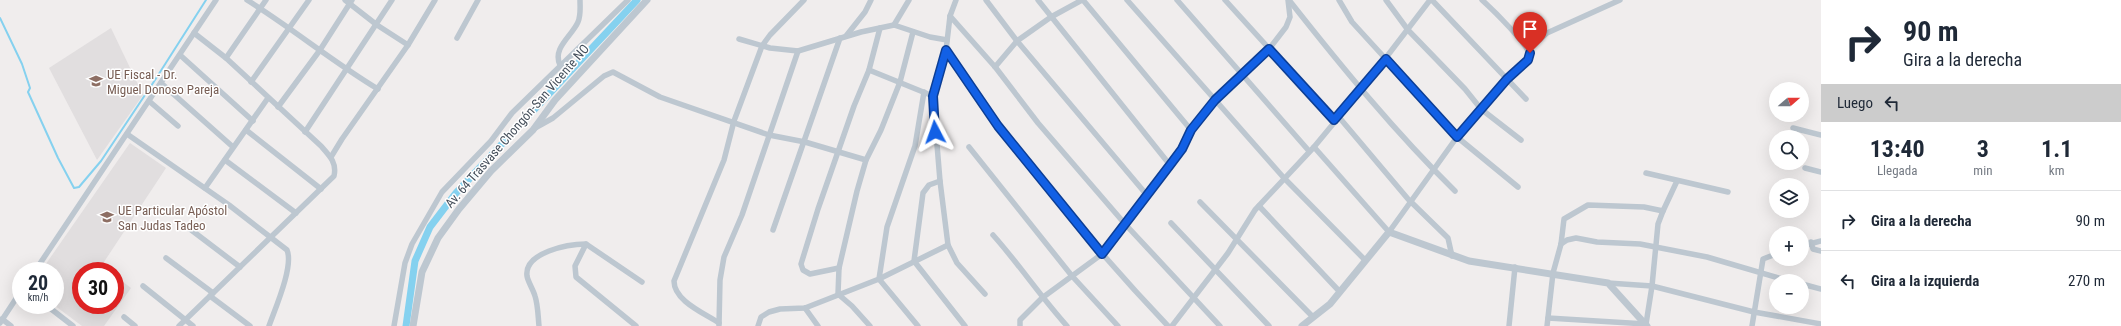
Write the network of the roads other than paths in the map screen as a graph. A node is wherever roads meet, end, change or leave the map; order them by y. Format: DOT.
graph roads {
  1 [pos="216,0"];
  2 [pos="247,0"];
  3 [pos="266,0"];
  4 [pos="310,0"];
  5 [pos="392,0"];
  6 [pos="435,0"];
  7 [pos="478,0"];
  8 [pos="580,0"];
  9 [pos="628,0"];
  10 [pos="647,0"];
  11 [pos="804,0"];
  12 [pos="871,0"];
  13 [pos="909,0"];
  14 [pos="956,0"];
  15 [pos="986,0"];
  16 [pos="1038,0"];
  17 [pos="1082,0"];
  18 [pos="1127,0"];
  19 [pos="1177,0"];
  20 [pos="1225,0"];
  21 [pos="1288,0"];
  22 [pos="1339,0"];
  23 [pos="1386,0"];
  24 [pos="1431,0"];
  25 [pos="1482,0"];
  26 [pos="1620,0"];
  27 [pos="349,1"];
  28 [pos="260,8"];
  29 [pos="950,16"];
  30 [pos="1051,17"];
  31 [pos="377,25"];
  32 [pos="894,26"];
  33 [pos="290,27"];
  34 [pos="880,28"];
  35 [pos="1408,30"];
  36 [pos="913,32"];
  37 [pos="194,33"];
  38 [pos="843,37"];
  39 [pos="457,38"];
  40 [pos="739,39"];
  41 [pos="947,40"];
  42 [pos="1017,41"];
  43 [pos="408,45"];
  44 [pos="762,46"];
  45 [pos="1269,49"];
  46 [pos="320,50"];
  47 [pos="946,50"];
  48 [pos="1528,50"];
  49 [pos="798,51"];
  50 [pos="180,55"];
  51 [pos="226,58"];
  52 [pos="1386,59"];
  53 [pos="560,65"];
  54 [pos="995,67"];
  55 [pos="347,70"];
  56 [pos="869,70"];
  57 [pos="1242,75"];
  58 [pos="1507,79"];
  59 [pos="251,82"];
  60 [pos="900,82"];
  61 [pos="161,83"];
  62 [pos="1362,89"];
  63 [pos="378,90"];
  64 [pos="924,92"];
  65 [pos="933,96"];
  66 [pos="268,98"];
  67 [pos="1526,99"];
  68 [pos="1215,100"];
  69 [pos="149,101"];
  70 [pos="278,107"];
  71 [pos="1480,109"];
  72 [pos="1336,118"];
  73 [pos="253,121"];
  74 [pos="734,121"];
  75 [pos="178,126"];
  76 [pos="1793,128"];
  77 [pos="246,130"];
  78 [pos="533,130"];
  79 [pos="1191,130"];
  80 [pos="305,132"];
  81 [pos="127,134"];
  82 [pos="769,135"];
  83 [pos="1821,135"];
  84 [pos="1457,137"];
  85 [pos="1521,140"];
  86 [pos="805,142"];
  87 [pos="233,147"];
  88 [pos="969,147"];
  89 [pos="1311,149"];
  90 [pos="839,151"];
  91 [pos="331,157"];
  92 [pos="225,160"];
  93 [pos="866,160"];
  94 [pos="1170,165"];
  95 [pos="1809,169"];
  96 [pos="1433,170"];
  97 [pos="1821,172"];
  98 [pos="1646,174"];
  99 [pos="1284,178"];
  100 [pos="940,181"];
  101 [pos="1677,181"];
  102 [pos="1518,186"];
  103 [pos="205,188"];
  104 [pos="321,189"];
  105 [pos="1455,191"];
  106 [pos="1728,192"];
  107 [pos="1146,194"];
  108 [pos="1410,200"];
  109 [pos="1200,202"];
  110 [pos="1259,206"];
  111 [pos="1663,211"];
  112 [pos="296,213"];
  113 [pos="1171,223"];
  114 [pos="1125,224"];
  115 [pos="186,226"];
  116 [pos="773,230"];
  117 [pos="1389,232"];
  118 [pos="993,235"];
  119 [pos="272,237"];
  120 [pos="1237,239"];
  121 [pos="1821,241"];
  122 [pos="1812,242"];
  123 [pos="1809,243"];
  124 [pos="586,244"];
  125 [pos="1561,244"];
  126 [pos="948,245"];
  127 [pos="1656,248"];
  128 [pos="1821,251"];
  129 [pos="1102,254"];
  130 [pos="1452,256"];
  131 [pos="1769,257"];
  132 [pos="166,258"];
  133 [pos="914,260"];
  134 [pos="1365,260"];
  135 [pos="41,262"];
  136 [pos="240,267"];
  137 [pos="1515,267"];
  138 [pos="839,268"];
  139 [pos="1215,269"];
  140 [pos="1553,273"];
  141 [pos="1760,273"];
  142 [pos="1769,275"];
  143 [pos="1072,276"];
  144 [pos="879,279"];
  145 [pos="642,282"];
  146 [pos="1608,283"];
  147 [pos="144,286"];
  148 [pos="1652,286"];
  149 [pos="1809,286"];
  150 [pos="1821,289"];
  151 [pos="1340,292"];
  152 [pos="212,294"];
  153 [pos="838,294"];
  154 [pos="985,294"];
  155 [pos="1194,297"];
  156 [pos="1042,298"];
  157 [pos="12,304"];
  158 [pos="805,308"];
  159 [pos="1754,312"];
  160 [pos="58,314"];
  161 [pos="124,317"];
  162 [pos="1313,317"];
  163 [pos="1548,318"];
  164 [pos="185,320"];
  165 [pos="1,321"];
  166 [pos="1821,324"];
  167 [pos="719,325"];
  168 [pos="1646,325"];
  169 [pos="11,326"];
  170 [pos="73,326"];
  171 [pos="135,326"];
  172 [pos="179,326"];
  173 [pos="193,326"];
  174 [pos="250,326"];
  175 [pos="269,326"];
  176 [pos="394,326"];
  177 [pos="413,326"];
  178 [pos="539,326"];
  179 [pos="636,326"];
  180 [pos="758,326"];
  181 [pos="818,326"];
  182 [pos="870,326"];
  183 [pos="918,326"];
  184 [pos="965,326"];
  185 [pos="1020,326"];
  186 [pos="1067,326"];
  187 [pos="1118,326"];
  188 [pos="1168,326"];
  189 [pos="1172,326"];
  190 [pos="1220,326"];
  191 [pos="1269,326"];
  192 [pos="1302,326"];
  193 [pos="1509,326"];
  194 [pos="1547,326"];
  195 [pos="1752,326"];
  1 -- 37 [label="street"];
  2 -- 28 [label="street"];
  3 -- 28 [label="street"];
  4 -- 33 [label="street"];
  5 -- 31 [label="street"];
  6 -- 43 [label="street"];
  7 -- 39 [label="street"];
  8 -- 53 [label="street"];
  9 -- 53 [label="street"];
  10 -- 78 [label="street, Av. 64 Trasvase Chongón-San Vicente NO"];
  11 -- 44 [label="street"];
  12 -- 38 [label="street"];
  13 -- 32 [label="street"];
  14 -- 29 [label="street"];
  15 -- 42 [label="street"];
  16 -- 30 [label="street"];
  17 -- 30 [label="street"];
  17 -- 79 [label="street"];
  18 -- 68 [label="street"];
  19 -- 57 [label="street"];
  20 -- 45 [label="street"];
  21 -- 45 [label="street"];
  21 -- 62 [label="street"];
  22 -- 52 [label="street"];
  23 -- 35 [label="street"];
  24 -- 35 [label="street"];
  24 -- 58 [label="street"];
  25 -- 48 [label="street"];
  26 -- 48 [label="street"];
  27 -- 31 [label="street"];
  27 -- 46 [label="street"];
  28 -- 33 [label="street"];
  28 -- 51 [label="street"];
  29 -- 41 [label="street"];
  29 -- 54 [label="street"];
  30 -- 42 [label="street"];
  30 -- 94 [label="street"];
  31 -- 43 [label="street"];
  31 -- 55 [label="street"];
  32 -- 34 [label="street"];
  32 -- 36 [label="street"];
  33 -- 46 [label="street"];
  33 -- 59 [label="street"];
  34 -- 38 [label="street"];
  34 -- 56 [label="street"];
  35 -- 52 [label="street"];
  35 -- 71 [label="street"];
  36 -- 41 [label="street"];
  36 -- 60 [label="street"];
  37 -- 50 [label="street"];
  37 -- 51 [label="street"];
  38 -- 49 [label="street"];
  38 -- 86 [label="street"];
  40 -- 44 [label="street"];
  41 -- 47 [label="street"];
  42 -- 54 [label="street"];
  42 -- 107 [label="street"];
  43 -- 63 [label="street"];
  44 -- 49 [label="street"];
  44 -- 74 [label="street"];
  45 -- 57 [label="street"];
  45 -- 72 [label="street"];
  46 -- 55 [label="street"];
  46 -- 70 [label="street"];
  47 -- 65 [label="street"];
  47 -- 129 [label="street"];
  48 -- 58 [label="street"];
  49 -- 82 [label="street"];
  50 -- 61 [label="street"];
  50 -- 73 [label="street"];
  51 -- 59 [label="street"];
  52 -- 62 [label="street"];
  52 -- 84 [label="street"];
  53 -- 176 [label="street"];
  54 -- 114 [label="street"];
  55 -- 63 [label="street"];
  55 -- 80 [label="street"];
  56 -- 60 [label="street"];
  56 -- 90 [label="street"];
  57 -- 68 [label="street"];
  57 -- 89 [label="street"];
  58 -- 67 [label="street"];
  58 -- 71 [label="street"];
  59 -- 66 [label="street"];
  60 -- 64 [label="street"];
  60 -- 93 [label="street"];
  61 -- 69 [label="street"];
  61 -- 87 [label="street"];
  62 -- 72 [label="street"];
  62 -- 96 [label="street"];
  63 -- 91 [label="street"];
  64 -- 65 [label="street"];
  64 -- 144 [label="street"];
  65 -- 100 [label="street"];
  66 -- 70 [label="street"];
  66 -- 73 [label="street"];
  68 -- 79 [label="street"];
  68 -- 99 [label="street"];
  69 -- 75 [label="street"];
  69 -- 81 [label="street"];
  70 -- 80 [label="street"];
  71 -- 84 [label="street"];
  71 -- 85 [label="street"];
  72 -- 89 [label="street"];
  72 -- 108 [label="street"];
  73 -- 77 [label="street"];
  74 -- 78 [label="street"];
  74 -- 82 [label="street"];
  74 -- 167 [label="street"];
  76 -- 83 [label="street"];
  77 -- 87 [label="street"];
  77 -- 104 [label="street"];
  78 -- 177 [label="street, Av. 64 Trasvase Chongón-San Vicente NO"];
  79 -- 94 [label="street"];
  80 -- 91 [label="street"];
  81 -- 103 [label="street"];
  81 -- 135 [label="street"];
  82 -- 86 [label="street"];
  82 -- 167 [label="street"];
  84 -- 96 [label="street"];
  84 -- 102 [label="street"];
  86 -- 90 [label="street"];
  86 -- 116 [label="street"];
  87 -- 92 [label="street"];
  88 -- 143 [label="street"];
  89 -- 99 [label="street"];
  89 -- 117 [label="street"];
  90 -- 93 [label="street"];
  90 -- 138 [label="street"];
  91 -- 104 [label="street"];
  92 -- 103 [label="street"];
  92 -- 112 [label="street"];
  93 -- 138 [label="street"];
  94 -- 107 [label="street"];
  95 -- 97 [label="street"];
  96 -- 105 [label="street"];
  96 -- 108 [label="street"];
  98 -- 101 [label="street"];
  99 -- 110 [label="street"];
  99 -- 134 [label="street"];
  100 -- 126 [label="street"];
  100 -- 133 [label="street"];
  101 -- 106 [label="street"];
  101 -- 111 [label="street"];
  103 -- 119 [label="street"];
  104 -- 112 [label="street"];
  107 -- 114 [label="street"];
  108 -- 117 [label="street"];
  108 -- 130 [label="street"];
  109 -- 120 [label="street"];
  110 -- 120 [label="street"];
  110 -- 151 [label="street"];
  111 -- 125 [label="street"];
  111 -- 127 [label="street"];
  112 -- 119 [label="street"];
  113 -- 139 [label="street"];
  114 -- 129 [label="street"];
  114 -- 155 [label="street"];
  115 -- 136 [label="street"];
  117 -- 130 [label="street"];
  117 -- 134 [label="street"];
  118 -- 156 [label="street"];
  119 -- 136 [label="street"];
  119 -- 175 [label="street"];
  120 -- 139 [label="street"];
  120 -- 162 [label="street"];
  121 -- 122 [label="street"];
  122 -- 123 [label="street"];
  122 -- 128 [label="street"];
  124 -- 145 [label="street"];
  124 -- 178 [label="street"];
  124 -- 179 [label="street"];
  125 -- 127 [label="street"];
  125 -- 140 [label="street"];
  126 -- 133 [label="street"];
  126 -- 154 [label="street"];
  127 -- 141 [label="street"];
  127 -- 148 [label="street"];
  129 -- 143 [label="street"];
  129 -- 188 [label="street"];
  130 -- 137 [label="street"];
  131 -- 141 [label="street"];
  132 -- 152 [label="street"];
  133 -- 144 [label="street"];
  133 -- 184 [label="street"];
  134 -- 151 [label="street"];
  136 -- 152 [label="street"];
  137 -- 140 [label="street"];
  137 -- 193 [label="street"];
  138 -- 153 [label="street"];
  139 -- 155 [label="street"];
  139 -- 191 [label="street"];
  140 -- 146 [label="street"];
  140 -- 163 [label="street"];
  141 -- 142 [label="street"];
  141 -- 159 [label="street"];
  143 -- 156 [label="street"];
  143 -- 187 [label="street"];
  144 -- 153 [label="street"];
  144 -- 183 [label="street"];
  146 -- 148 [label="street"];
  146 -- 168 [label="street"];
  147 -- 164 [label="street"];
  148 -- 159 [label="street"];
  148 -- 168 [label="street"];
  149 -- 150 [label="street"];
  151 -- 162 [label="street"];
  152 -- 164 [label="street"];
  152 -- 174 [label="street"];
  153 -- 158 [label="street"];
  153 -- 182 [label="street"];
  155 -- 189 [label="street"];
  155 -- 190 [label="street"];
  156 -- 185 [label="street"];
  156 -- 186 [label="street"];
  157 -- 165 [label="street"];
  158 -- 180 [label="street"];
  158 -- 181 [label="street"];
  159 -- 166 [label="street"];
  159 -- 195 [label="street"];
  160 -- 170 [label="street"];
  161 -- 171 [label="street"];
  162 -- 192 [label="street"];
  163 -- 168 [label="street"];
  163 -- 194 [label="street"];
  164 -- 172 [label="street"];
  164 -- 173 [label="street"];
  165 -- 169 [label="street"];
}
